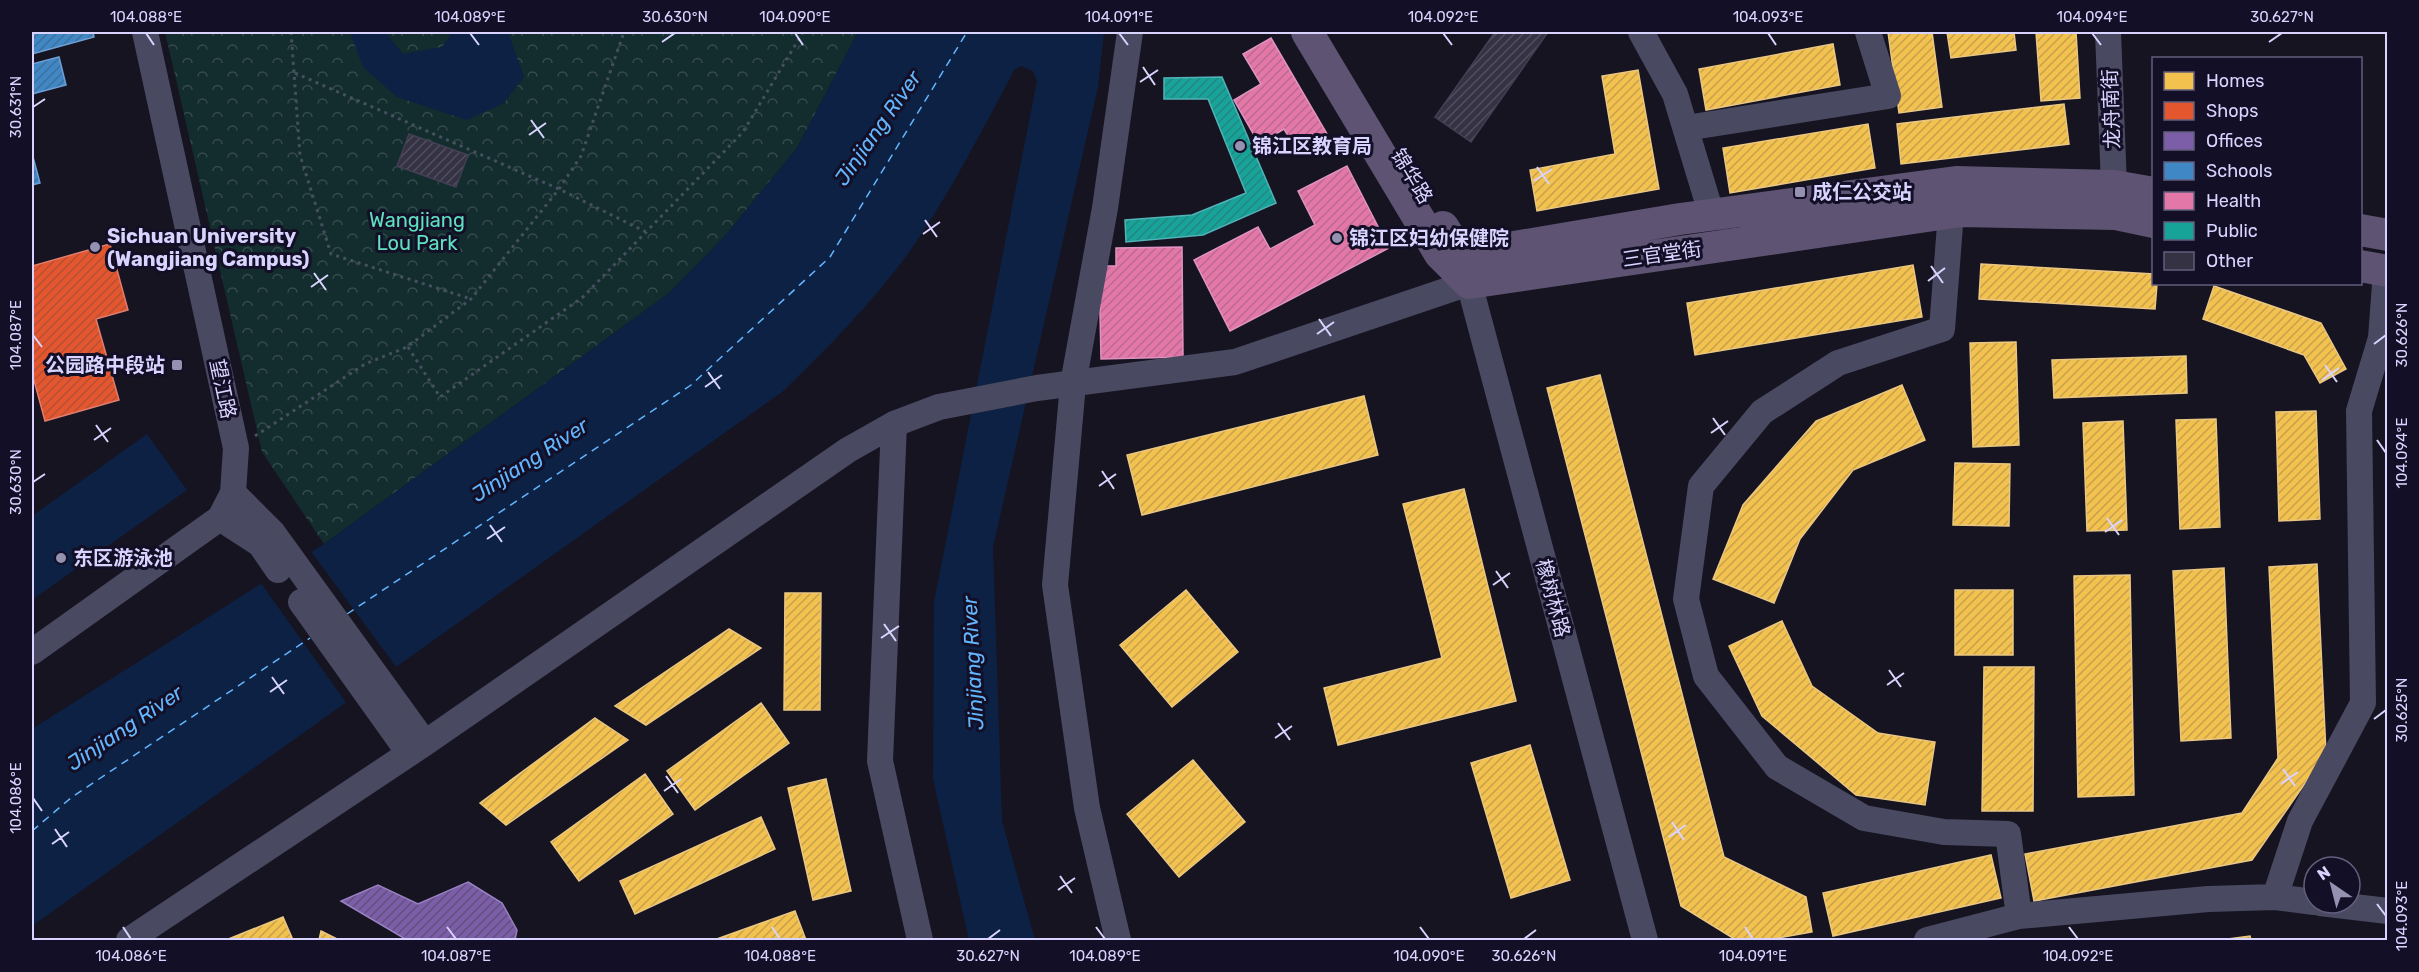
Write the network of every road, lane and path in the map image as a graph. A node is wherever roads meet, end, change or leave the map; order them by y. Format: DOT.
graph roads {
  1 [pos="145,32"];
  2 [pos="291,32"];
  3 [pos="624,32"];
  4 [pos="803,32"];
  5 [pos="1130,32"];
  6 [pos="1307,32"];
  7 [pos="1324,32"];
  8 [pos="1641,32"];
  9 [pos="1868,32"];
  10 [pos="2108,32"];
  11 [pos="295,73"];
  12 [pos="1686,128"];
  13 [pos="2114,186"];
  14 [pos="559,189"];
  15 [pos="2152,193"];
  16 [pos="1951,212"];
  17 [pos="1712,216"];
  18 [pos="2152,222"];
  19 [pos="2362,230"];
  20 [pos="646,232"];
  21 [pos="2388,235"];
  22 [pos="1468,269"];
  23 [pos="2378,269"];
  24 [pos="471,299"];
  25 [pos="407,347"];
  26 [pos="1074,384"];
  27 [pos="894,424"];
  28 [pos="236,448"];
  29 [pos="233,493"];
  30 [pos="220,518"];
  31 [pos="267,538"];
  32 [pos="32,652"];
  33 [pos="417,748"];
  34 [pos="2275,897"];
  35 [pos="2302,900"];
  36 [pos="2362,909"];
  37 [pos="2388,912"];
  38 [pos="2019,916"];
  39 [pos="129,940"];
  40 [pos="921,940"];
  41 [pos="1118,940"];
  42 [pos="1645,940"];
  43 [pos="1927,940"];
  1 -- 28 [label="street, 望江路"];
  2 -- 11 [label="path"];
  3 -- 14 [label="path"];
  4 -- 20 [label="path"];
  5 -- 26 [label="street"];
  6 -- 22 [label="main road"];
  7 -- 22 [label="main road, 锦华路"];
  8 -- 12 [label="street"];
  9 -- 12 [label="street"];
  10 -- 13 [label="street, 龙舟南街"];
  11 -- 14 [label="path"];
  11 -- 24 [label="path"];
  12 -- 17 [label="street"];
  13 -- 15 [label="main road, 三官堂街"];
  13 -- 17 [label="main road, 三官堂街"];
  14 -- 20 [label="path"];
  14 -- 24 [label="path"];
  16 -- 18 [label="main road, 三官堂街"];
  16 -- 22 [label="main road, 三官堂街"];
  16 -- 38 [label="street"];
  17 -- 22 [label="main road, 三官堂街"];
  19 -- 21 [label="main road"];
  20 -- 25 [label="path"];
  22 -- 26 [label="street"];
  22 -- 42 [label="street, 橡树林路"];
  23 -- 34 [label="street"];
  24 -- 25 [label="path"];
  25 -- 28 [label="path"];
  26 -- 27 [label="street"];
  26 -- 41 [label="street"];
  27 -- 33 [label="street"];
  27 -- 40 [label="street"];
  28 -- 29 [label="street, 望江路"];
  29 -- 30 [label="street, 望江路"];
  29 -- 31 [label="street"];
  30 -- 31 [label="street"];
  30 -- 32 [label="street, 望江路"];
  31 -- 33 [label="street"];
  33 -- 39 [label="street"];
  34 -- 35 [label="street"];
  34 -- 38 [label="street"];
  36 -- 37 [label="street"];
  38 -- 43 [label="street"];
}
